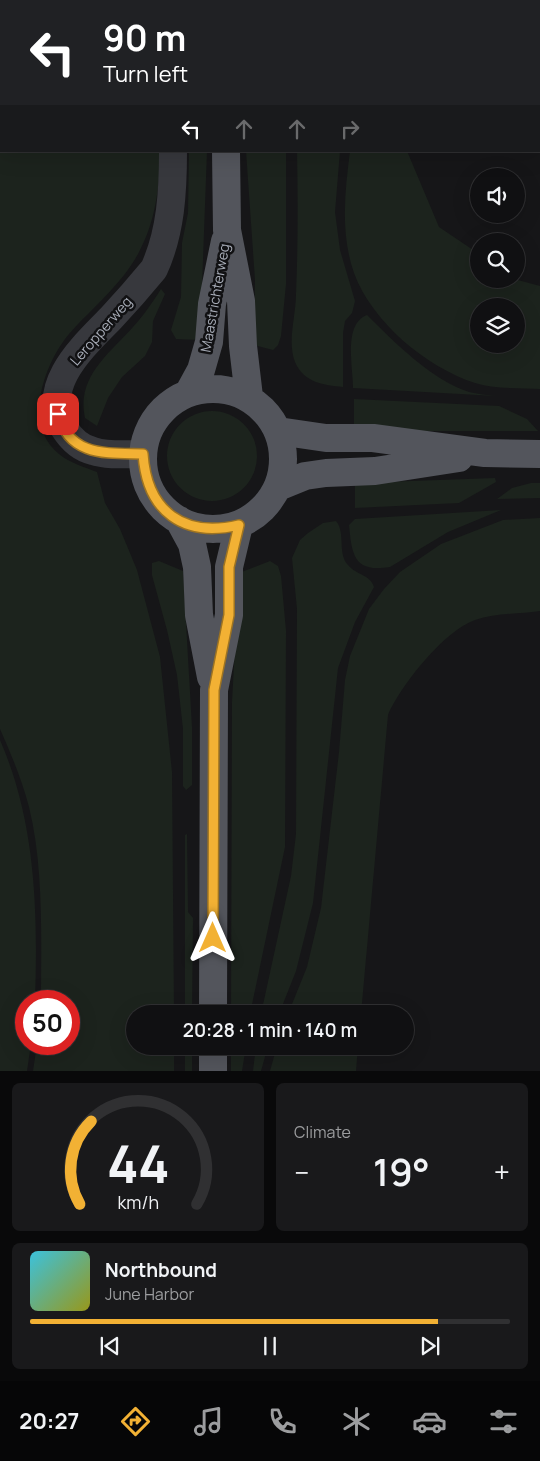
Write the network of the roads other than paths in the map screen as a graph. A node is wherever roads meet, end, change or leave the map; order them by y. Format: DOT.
graph roads {
  1 [pos="173,152"];
  2 [pos="226,152"];
  3 [pos="227,230"];
  4 [pos="189,392"];
  5 [pos="248,397"];
  6 [pos="278,431"];
  7 [pos="143,454"];
  8 [pos="485,454"];
  9 [pos="540,454"];
  10 [pos="278,486"];
  11 [pos="179,520"];
  12 [pos="239,525"];
  13 [pos="214,690"];
  14 [pos="213,1005"];
  15 [pos="213,1055"];
  16 [pos="213,1071"];
  1 -- 7 [label="street, Leropperweg"];
  2 -- 3 [label="main road, Maastrichterweg"];
  3 -- 4 [label="main road, Maastrichterweg"];
  3 -- 5 [label="main road, Maastrichterweg"];
  4 -- 5 [label="main road"];
  4 -- 7 [label="main road"];
  5 -- 6 [label="main road"];
  6 -- 8 [label="main road"];
  6 -- 10 [label="main road"];
  7 -- 11 [label="main road"];
  8 -- 9 [label="main road"];
  8 -- 10 [label="main road"];
  10 -- 12 [label="main road"];
  11 -- 12 [label="main road"];
  11 -- 13 [label="main road"];
  12 -- 13 [label="main road"];
  13 -- 14 [label="main road"];
  15 -- 16 [label="main road"];
}
